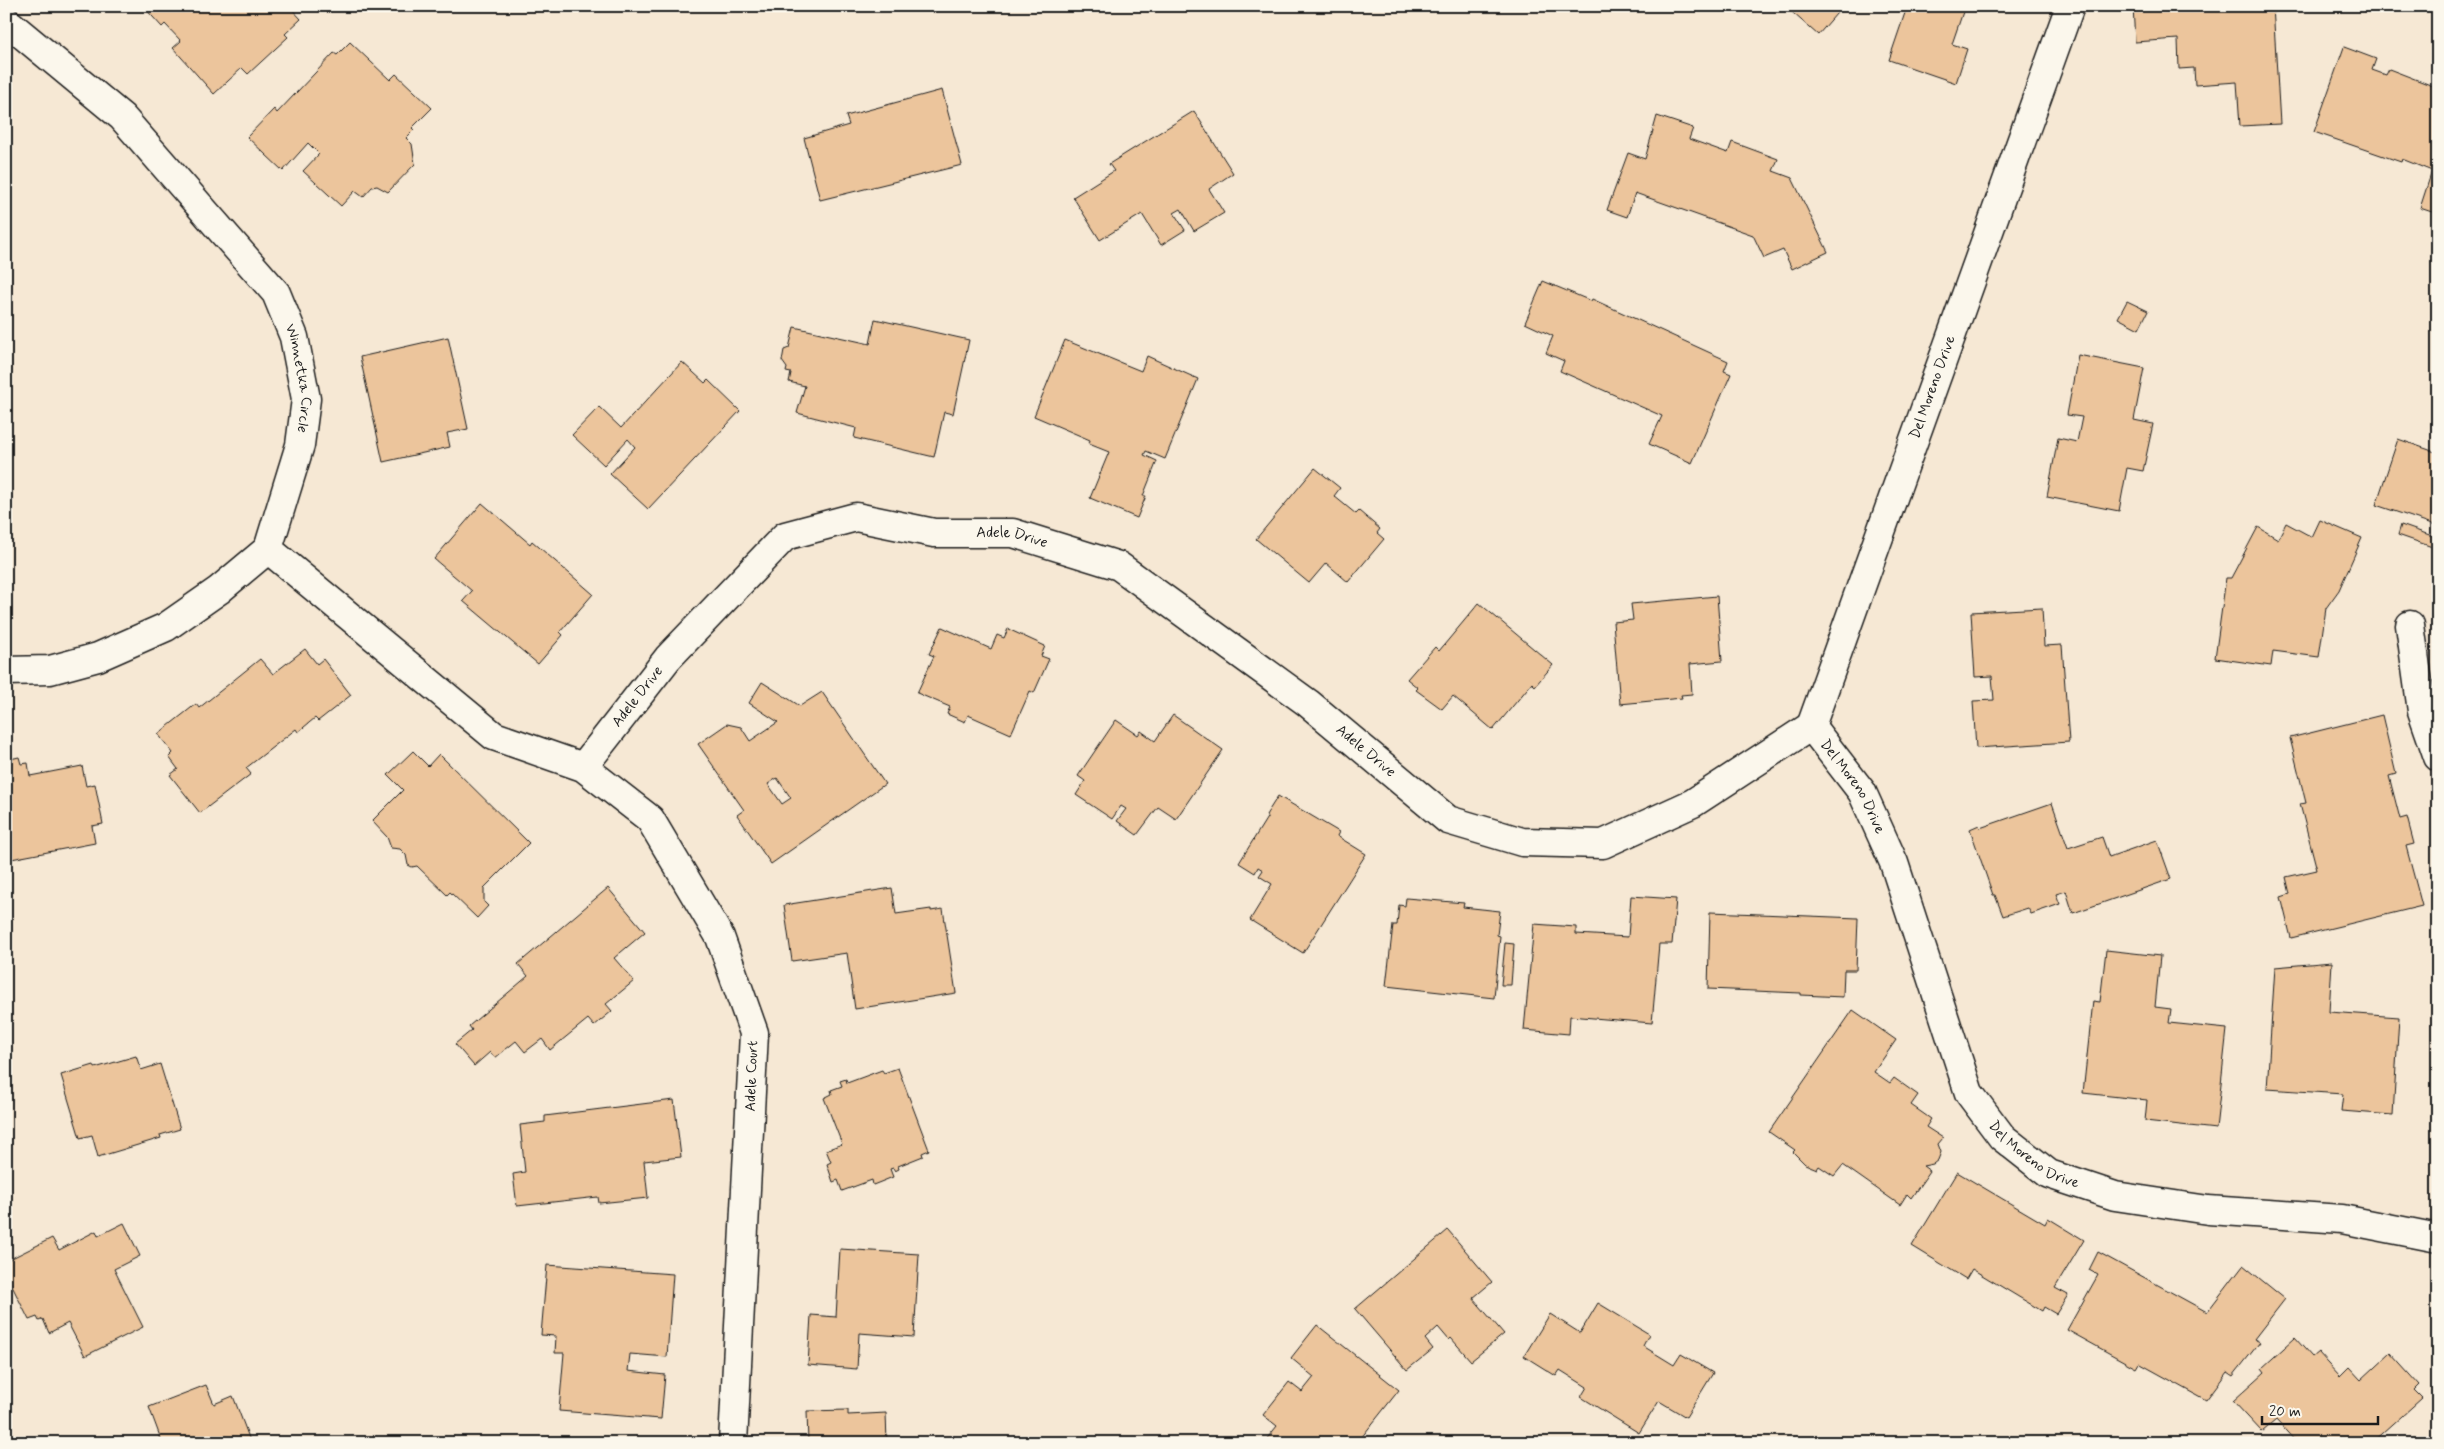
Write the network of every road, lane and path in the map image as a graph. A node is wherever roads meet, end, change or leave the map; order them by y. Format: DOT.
graph roads {
  1 [pos="2070,6"];
  2 [pos="6,21"];
  3 [pos="268,549"];
  4 [pos="2410,624"];
  5 [pos="6,671"];
  6 [pos="1811,726"];
  7 [pos="2438,758"];
  8 [pos="583,767"];
  9 [pos="2438,1238"];
  10 [pos="733,1443"];
  1 -- 6 [label="street, Del Moreno Drive"];
  2 -- 3 [label="street, Winnetka Circle"];
  3 -- 5 [label="street"];
  3 -- 8 [label="street"];
  4 -- 7 [label="street"];
  6 -- 8 [label="street, Adele Drive"];
  6 -- 9 [label="street, Del Moreno Drive"];
  8 -- 10 [label="street, Adele Court"];
}
